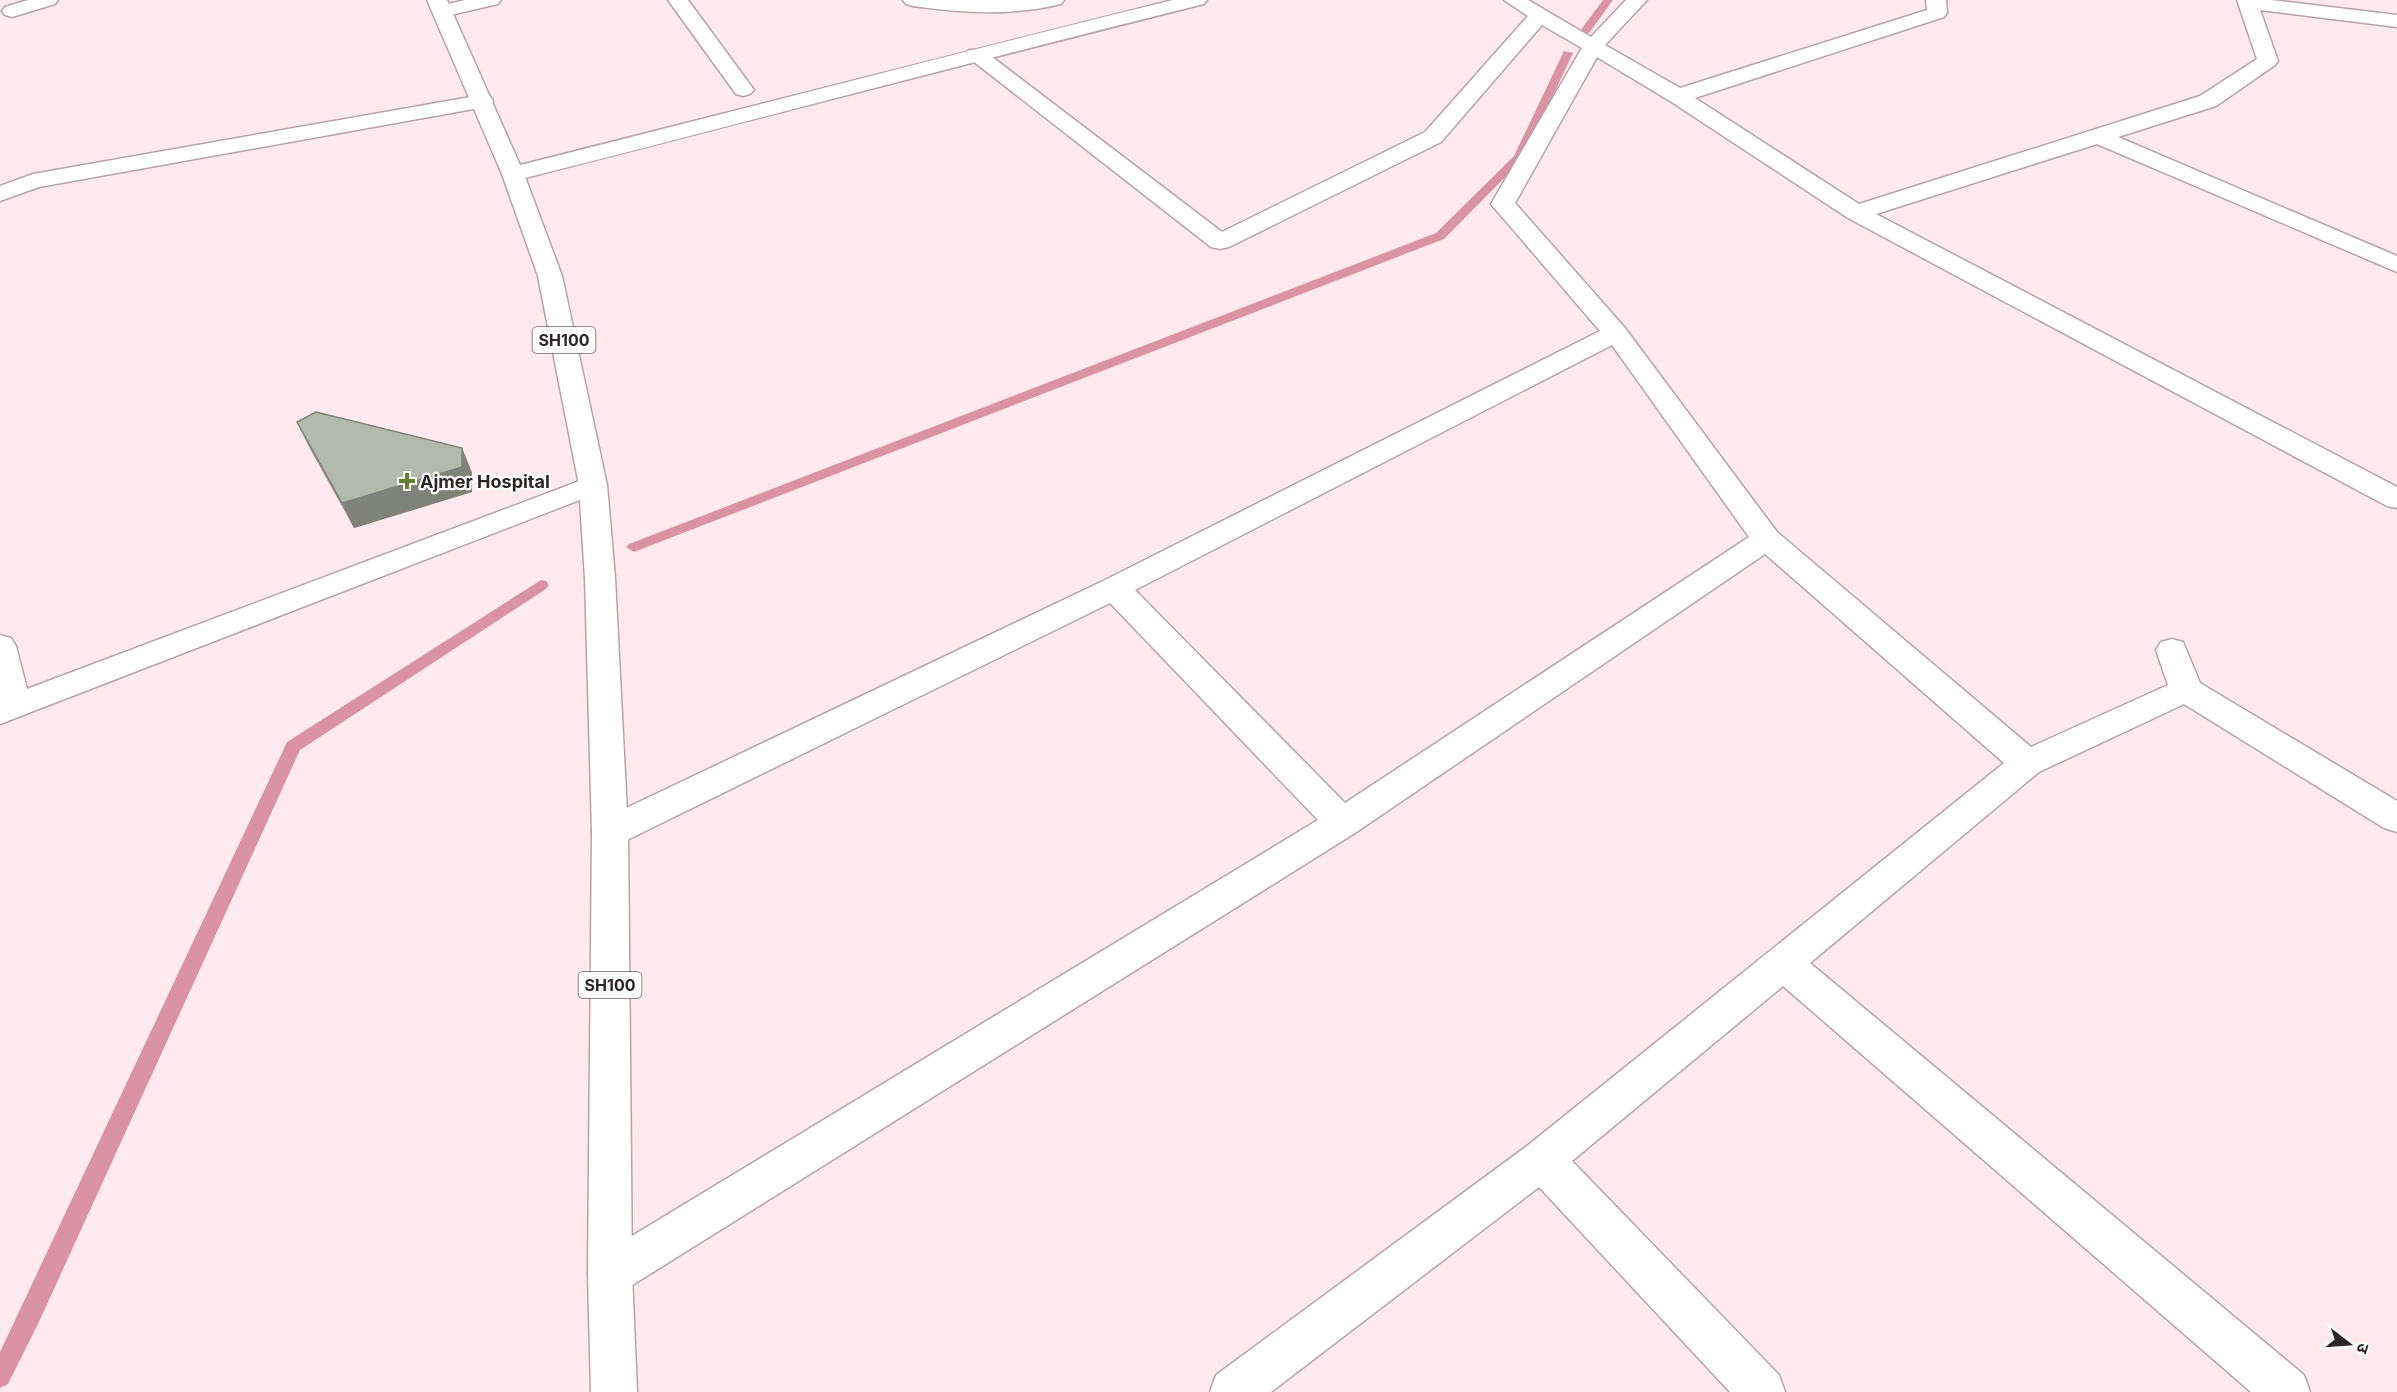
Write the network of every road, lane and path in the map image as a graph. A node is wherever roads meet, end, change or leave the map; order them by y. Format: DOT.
graph roads {
  1 [pos="48,0"];
  2 [pos="490,0"];
  3 [pos="678,0"];
  4 [pos="913,0"];
  5 [pos="1054,0"];
  6 [pos="1197,0"];
  7 [pos="1514,0"];
  8 [pos="1637,0"];
  9 [pos="1936,0"];
  10 [pos="2248,1"];
  11 [pos="440,5"];
  12 [pos="4,10"];
  13 [pos="1539,16"];
  14 [pos="2397,21"];
  15 [pos="1594,45"];
  16 [pos="976,54"];
  17 [pos="743,90"];
  18 [pos="1678,96"];
  19 [pos="482,102"];
  20 [pos="2098,136"];
  21 [pos="513,174"];
  22 [pos="0,194"];
  23 [pos="1856,213"];
  24 [pos="2397,265"];
  25 [pos="1616,333"];
  26 [pos="594,499"];
  27 [pos="2397,499"];
  28 [pos="1766,538"];
  29 [pos="1114,588"];
  30 [pos="0,646"];
  31 [pos="2172,650"];
  32 [pos="2186,690"];
  33 [pos="8,709"];
  34 [pos="2027,763"];
  35 [pos="2397,818"];
  36 [pos="1342,823"];
  37 [pos="610,832"];
  38 [pos="1782,963"];
  39 [pos="1542,1160"];
  40 [pos="610,1274"];
  41 [pos="614,1392"];
  42 [pos="1233,1392"];
  43 [pos="1762,1392"];
  44 [pos="2287,1392"];
  1 -- 12 [label="street"];
  2 -- 11 [label="street"];
  3 -- 17 [label="street"];
  4 -- 5 [label="street"];
  6 -- 16 [label="street"];
  7 -- 13 [label="street"];
  8 -- 15 [label="street"];
  9 -- 18 [label="street"];
  10 -- 14 [label="street"];
  10 -- 20 [label="street"];
  11 -- 19 [label="street"];
  13 -- 15 [label="street"];
  13 -- 16 [label="street"];
  15 -- 18 [label="street"];
  15 -- 25 [label="street"];
  16 -- 21 [label="street"];
  18 -- 23 [label="street"];
  19 -- 21 [label="street"];
  19 -- 22 [label="street"];
  20 -- 23 [label="street"];
  20 -- 24 [label="street"];
  21 -- 26 [label="street, SH100"];
  23 -- 27 [label="street"];
  25 -- 28 [label="street"];
  25 -- 29 [label="street"];
  26 -- 33 [label="street"];
  26 -- 37 [label="street, SH100"];
  28 -- 34 [label="street"];
  28 -- 36 [label="street"];
  29 -- 36 [label="street"];
  29 -- 37 [label="street"];
  30 -- 33 [label="street"];
  31 -- 32 [label="street"];
  32 -- 34 [label="street"];
  32 -- 35 [label="street"];
  34 -- 38 [label="street"];
  36 -- 40 [label="street"];
  37 -- 40 [label="street, SH100"];
  38 -- 39 [label="street"];
  38 -- 44 [label="street"];
  39 -- 42 [label="street"];
  39 -- 43 [label="street"];
  40 -- 41 [label="street, SH100"];
}
